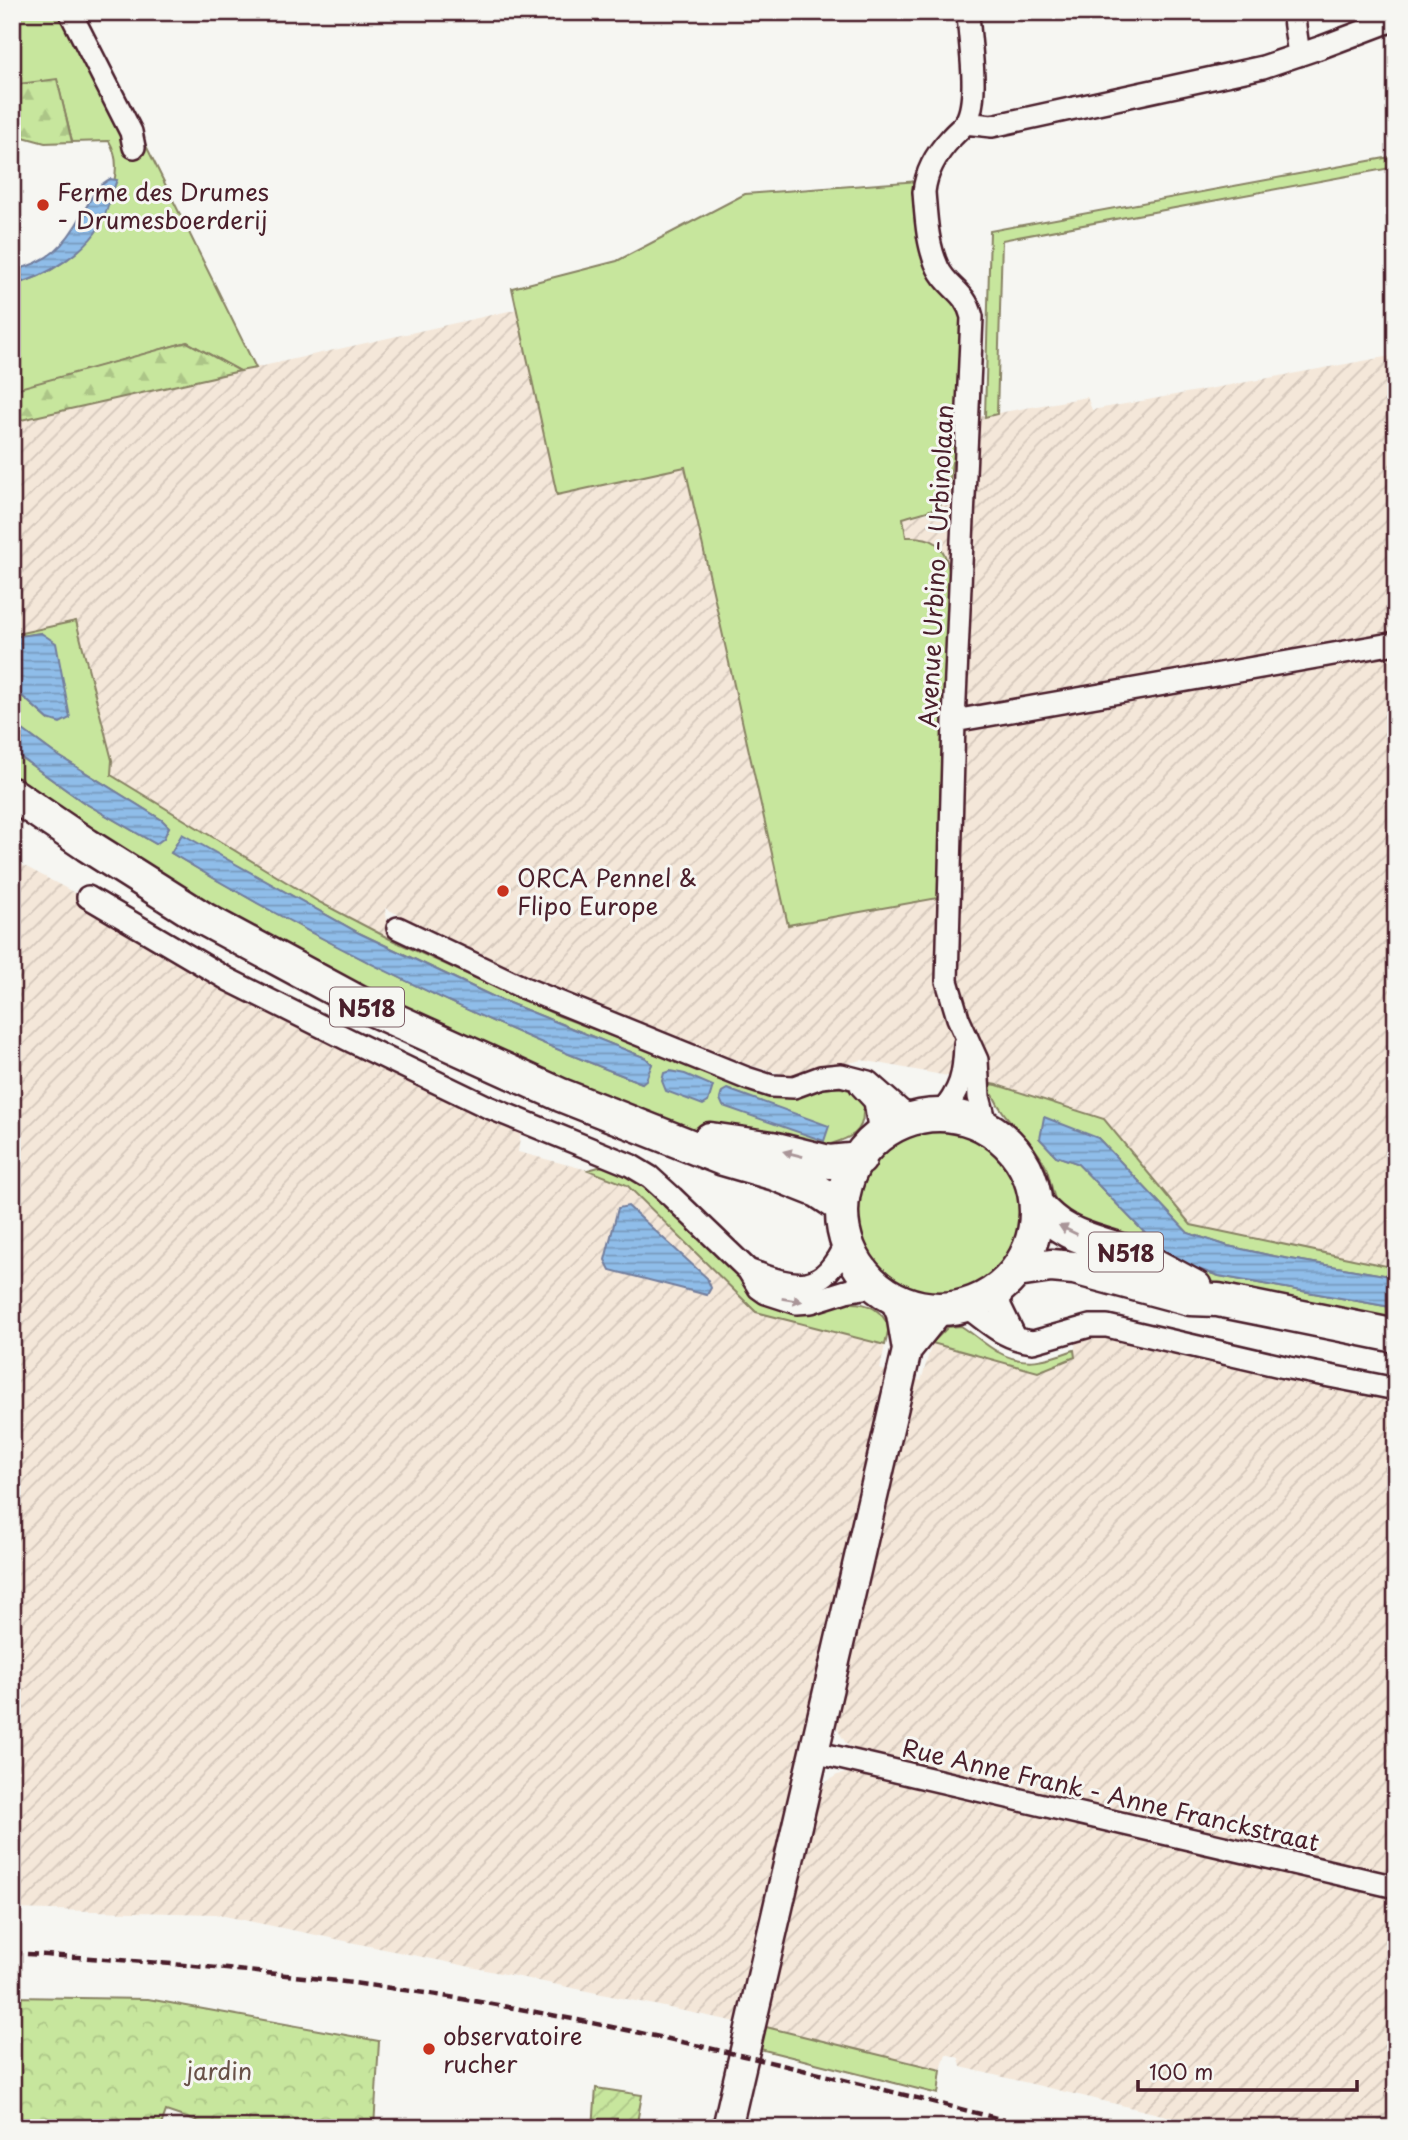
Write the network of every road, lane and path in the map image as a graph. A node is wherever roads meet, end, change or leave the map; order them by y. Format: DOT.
graph roads {
  1 [pos="70,12"];
  2 [pos="968,12"];
  3 [pos="1293,12"];
  4 [pos="1396,19"];
  5 [pos="1299,55"];
  6 [pos="965,123"];
  7 [pos="134,147"];
  8 [pos="1396,643"];
  9 [pos="954,721"];
  10 [pos="12,794"];
  11 [pos="88,897"];
  12 [pos="398,928"];
  13 [pos="965,1035"];
  14 [pos="855,1079"];
  15 [pos="928,1116"];
  16 [pos="986,1127"];
  17 [pos="880,1135"];
  18 [pos="665,1136"];
  19 [pos="860,1159"];
  20 [pos="1036,1204"];
  21 [pos="842,1207"];
  22 [pos="847,1240"];
  23 [pos="748,1270"];
  24 [pos="1008,1280"];
  25 [pos="885,1292"];
  26 [pos="1218,1300"];
  27 [pos="953,1308"];
  28 [pos="1396,1336"];
  29 [pos="1014,1337"];
  30 [pos="907,1350"];
  31 [pos="1396,1389"];
  32 [pos="814,1752"];
  33 [pos="1396,1887"];
  34 [pos="727,2128"];
  1 -- 7 [label="street"];
  2 -- 6 [label="street"];
  3 -- 5 [label="street"];
  4 -- 5 [label="street"];
  5 -- 6 [label="street"];
  6 -- 9 [label="street, Avenue Urbino - Urbinolaan"];
  8 -- 9 [label="street"];
  9 -- 13 [label="street, Avenue Urbino - Urbinolaan"];
  10 -- 18 [label="highway, N518"];
  11 -- 23 [label="street"];
  12 -- 14 [label="street"];
  13 -- 15 [label="street, Avenue Urbino - Urbinolaan"];
  13 -- 16 [label="street, Avenue Urbino - Urbinolaan"];
  14 -- 15 [label="street"];
  14 -- 17 [label="street"];
  15 -- 16 [label="highway"];
  15 -- 17 [label="highway"];
  16 -- 20 [label="highway"];
  17 -- 19 [label="highway"];
  19 -- 18 [label="highway, N518, one-way"];
  18 -- 21 [label="highway, N518"];
  19 -- 21 [label="highway"];
  20 -- 24 [label="highway"];
  26 -- 20 [label="highway, N518, one-way"];
  21 -- 22 [label="highway"];
  22 -- 23 [label="street"];
  22 -- 25 [label="highway"];
  23 -- 25 [label="street, one-way"];
  24 -- 26 [label="highway, N518"];
  24 -- 27 [label="highway, N518"];
  24 -- 29 [label="street"];
  25 -- 27 [label="highway"];
  25 -- 30 [label="main road"];
  26 -- 28 [label="highway, N518"];
  27 -- 29 [label="street"];
  27 -- 30 [label="main road"];
  29 -- 31 [label="street"];
  30 -- 32 [label="main road"];
  32 -- 33 [label="street, Rue Anne Frank - Anne Franckstraat"];
  32 -- 34 [label="main road"];
}
